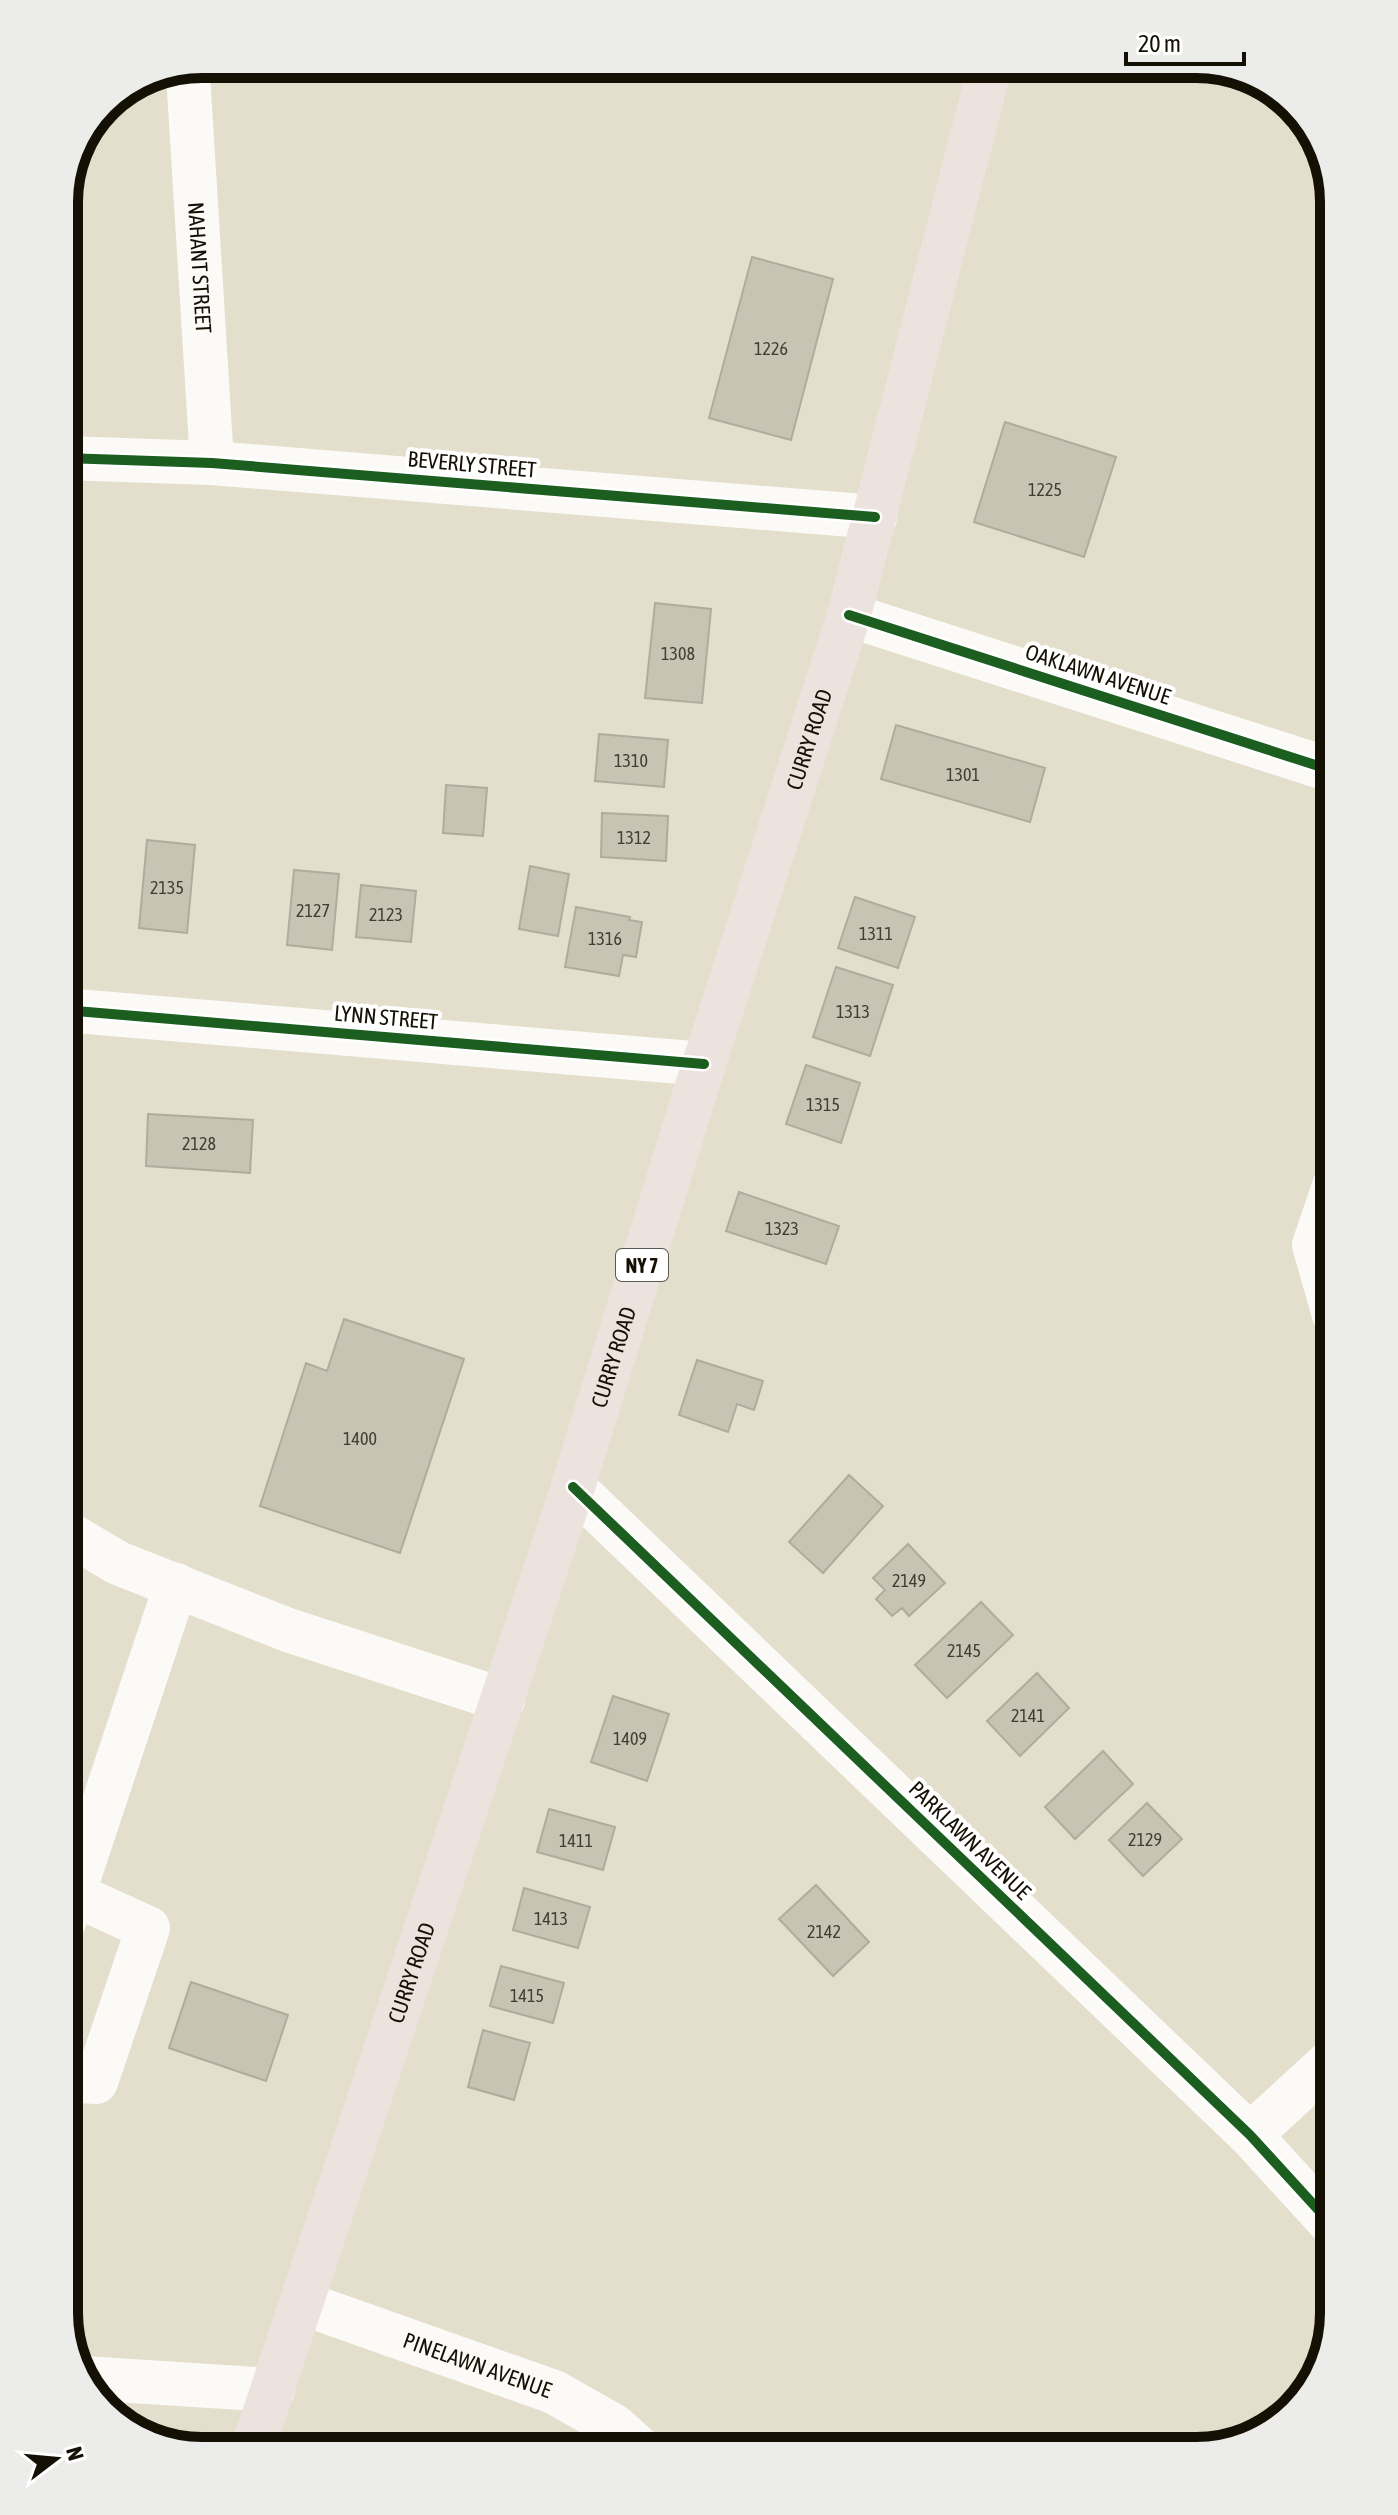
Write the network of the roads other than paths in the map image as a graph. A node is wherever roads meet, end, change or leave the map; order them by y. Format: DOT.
graph roads {
  1 [pos="987,78"];
  2 [pos="188,79"];
  3 [pos="78,458"];
  4 [pos="212,463"];
  5 [pos="875,517"];
  6 [pos="849,615"];
  7 [pos="1320,766"];
  8 [pos="78,1011"];
  9 [pos="704,1064"];
  10 [pos="1320,1227"];
  11 [pos="1320,1266"];
  12 [pos="573,1487"];
  13 [pos="78,1539"];
  14 [pos="176,1585"];
  15 [pos="503,1700"];
  16 [pos="78,1881"];
  17 [pos="78,1910"];
  18 [pos="1320,2071"];
  19 [pos="78,2081"];
  20 [pos="1250,2135"];
  21 [pos="1320,2212"];
  22 [pos="302,2303"];
  23 [pos="97,2379"];
  24 [pos="273,2390"];
  25 [pos="257,2437"];
  26 [pos="626,2437"];
  1 -- 5 [label="main road, CURRY ROAD / NY 7"];
  2 -- 4 [label="street, NAHANT STREET"];
  3 -- 4 [label="street, BEVERLY STREET"];
  4 -- 5 [label="street, BEVERLY STREET"];
  5 -- 6 [label="main road, CURRY ROAD / NY 7"];
  6 -- 7 [label="street, OAKLAWN AVENUE"];
  6 -- 9 [label="main road, CURRY ROAD / NY 7"];
  8 -- 9 [label="street, LYNN STREET"];
  9 -- 12 [label="main road, CURRY ROAD / NY 7"];
  10 -- 11 [label="street"];
  12 -- 15 [label="main road, CURRY ROAD / NY 7"];
  12 -- 20 [label="street, PARKLAWN AVENUE"];
  13 -- 14 [label="street"];
  14 -- 15 [label="street"];
  14 -- 16 [label="street"];
  15 -- 22 [label="main road, CURRY ROAD / NY 7"];
  17 -- 19 [label="street"];
  18 -- 20 [label="street"];
  20 -- 21 [label="street, PARKLAWN AVENUE"];
  22 -- 24 [label="main road, CURRY ROAD / NY 7"];
  22 -- 26 [label="street, PINELAWN AVENUE"];
  23 -- 24 [label="street"];
  24 -- 25 [label="main road, CURRY ROAD / NY 7"];
}
